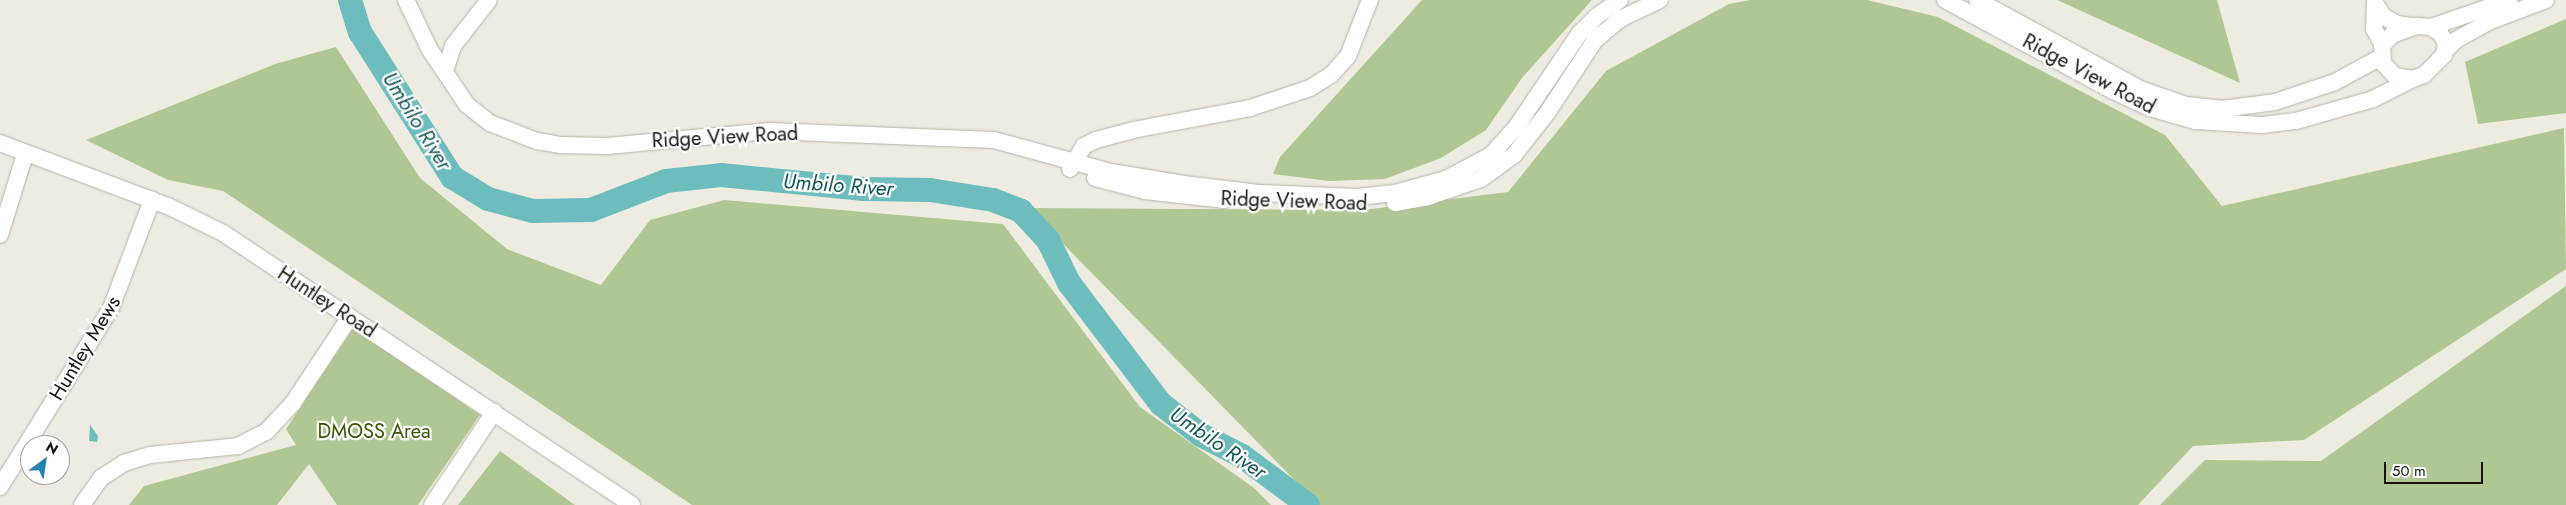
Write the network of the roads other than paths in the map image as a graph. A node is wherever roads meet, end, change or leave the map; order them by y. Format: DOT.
graph roads {
  1 [pos="406,0"];
  2 [pos="489,0"];
  3 [pos="1370,0"];
  4 [pos="1620,0"];
  5 [pos="1660,0"];
  6 [pos="1945,0"];
  7 [pos="1977,0"];
  8 [pos="2510,0"];
  9 [pos="2546,0"];
  10 [pos="2375,2"];
  11 [pos="2424,27"];
  12 [pos="2446,50"];
  13 [pos="2382,51"];
  14 [pos="2061,53"];
  15 [pos="445,71"];
  16 [pos="2413,79"];
  17 [pos="0,142"];
  18 [pos="25,154"];
  19 [pos="1071,164"];
  20 [pos="152,200"];
  21 [pos="0,235"];
  22 [pos="350,317"];
  23 [pos="494,412"];
  24 [pos="0,487"];
  25 [pos="82,505"];
  26 [pos="432,505"];
  27 [pos="632,505"];
  1 -- 15 [label="street, Ridge View Road"];
  2 -- 15 [label="street"];
  3 -- 19 [label="street"];
  4 -- 19 [label="street, Ridge View Road"];
  5 -- 19 [label="street, Ridge View Road"];
  6 -- 14 [label="street, Ridge View Road"];
  7 -- 14 [label="street, Ridge View Road"];
  8 -- 11 [label="street, Ridge View Road"];
  9 -- 12 [label="street, Ridge View Road"];
  10 -- 11 [label="street"];
  10 -- 13 [label="street"];
  11 -- 12 [label="street"];
  11 -- 13 [label="street, Ridge View Road"];
  12 -- 16 [label="street, Ridge View Road"];
  13 -- 14 [label="street, Ridge View Road"];
  13 -- 16 [label="street"];
  14 -- 16 [label="street, Ridge View Road"];
  15 -- 19 [label="street, Ridge View Road"];
  17 -- 18 [label="street, Huntley Road"];
  18 -- 20 [label="street, Huntley Road"];
  18 -- 21 [label="street"];
  20 -- 22 [label="street, Huntley Road"];
  20 -- 24 [label="street, Huntley Mews"];
  22 -- 23 [label="street, Huntley Road"];
  22 -- 25 [label="street"];
  23 -- 26 [label="street"];
  23 -- 27 [label="street, Huntley Road"];
}
